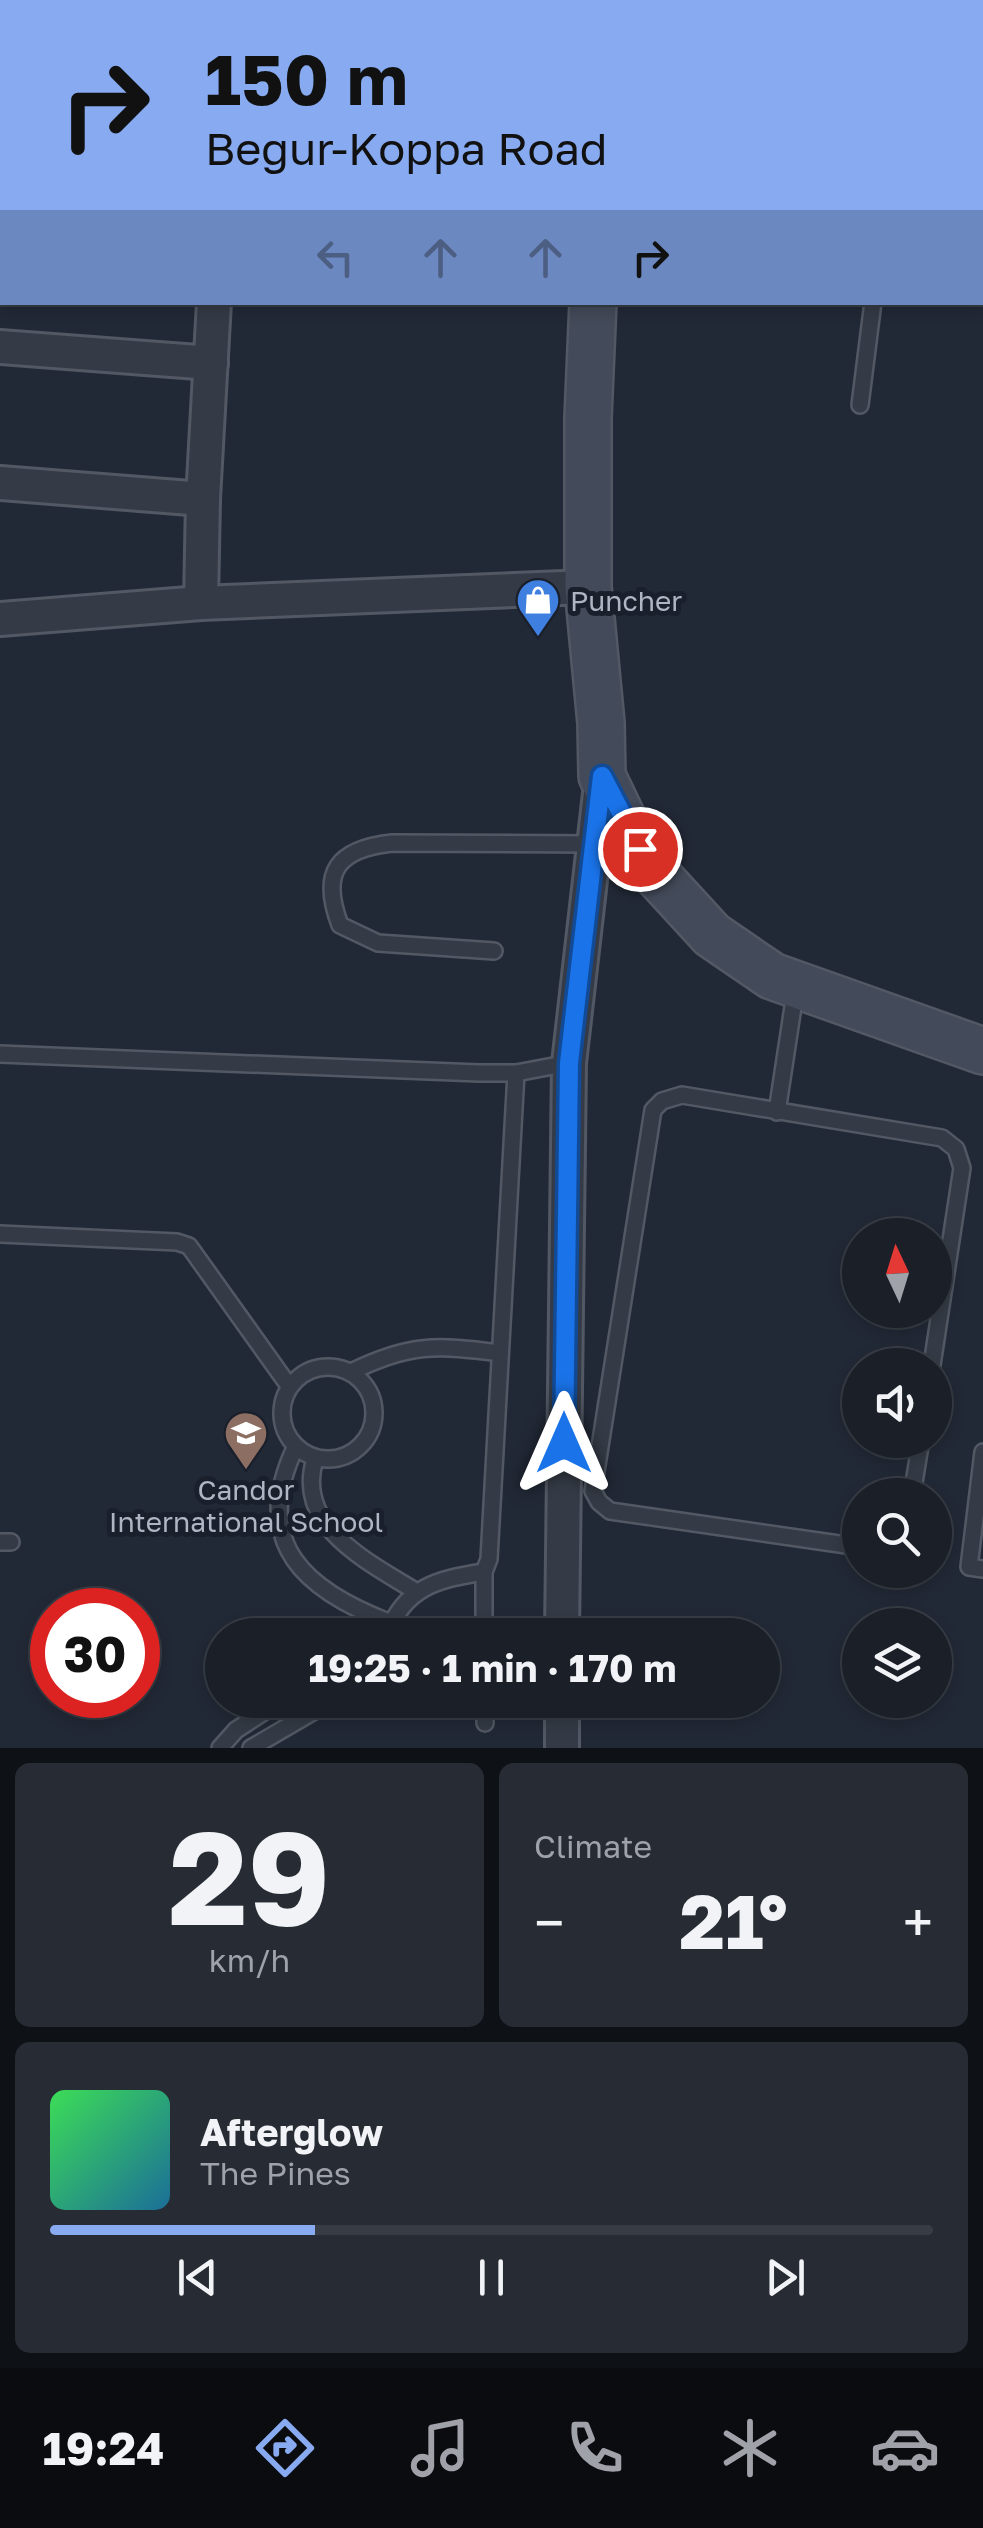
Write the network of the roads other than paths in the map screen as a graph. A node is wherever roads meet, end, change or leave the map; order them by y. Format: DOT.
graph roads {
  1 [pos="214,305"];
  2 [pos="593,305"];
  3 [pos="873,305"];
  4 [pos="0,347"];
  5 [pos="211,363"];
  6 [pos="860,405"];
  7 [pos="0,484"];
  8 [pos="203,498"];
  9 [pos="588,587"];
  10 [pos="201,603"];
  11 [pos="0,619"];
  12 [pos="602,776"];
  13 [pos="594,844"];
  14 [pos="494,951"];
  15 [pos="796,984"];
  16 [pos="983,1050"];
  17 [pos="0,1054"];
  18 [pos="569,1063"];
  19 [pos="516,1073"];
  20 [pos="777,1112"];
  21 [pos="0,1234"];
  22 [pos="935,1348"];
  23 [pos="500,1354"];
  24 [pos="351,1372"];
  25 [pos="289,1386"];
  26 [pos="295,1448"];
  27 [pos="983,1452"];
  28 [pos="315,1458"];
  29 [pos="842,1544"];
  30 [pos="983,1568"];
  31 [pos="484,1572"];
  32 [pos="414,1591"];
  33 [pos="369,1618"];
  34 [pos="396,1618"];
  35 [pos="484,1618"];
  36 [pos="562,1618"];
  37 [pos="254,1718"];
  38 [pos="302,1718"];
  39 [pos="485,1718"];
  40 [pos="562,1718"];
  41 [pos="485,1723"];
  42 [pos="220,1748"];
  43 [pos="251,1748"];
  44 [pos="562,1748"];
  1 -- 5 [label="street"];
  2 -- 9 [label="main road"];
  3 -- 6 [label="lane"];
  4 -- 5 [label="street"];
  5 -- 8 [label="street"];
  7 -- 8 [label="street"];
  8 -- 10 [label="street"];
  9 -- 10 [label="street"];
  9 -- 12 [label="main road"];
  10 -- 11 [label="street"];
  12 -- 13 [label="street"];
  12 -- 15 [label="main road"];
  13 -- 14 [label="lane"];
  13 -- 18 [label="street"];
  15 -- 16 [label="main road"];
  15 -- 20 [label="lane"];
  17 -- 19 [label="lane"];
  18 -- 19 [label="lane"];
  18 -- 36 [label="street"];
  19 -- 23 [label="lane"];
  20 -- 22 [label="lane"];
  20 -- 29 [label="lane"];
  21 -- 25 [label="lane"];
  23 -- 24 [label="lane"];
  23 -- 31 [label="lane"];
  24 -- 25 [label="lane"];
  24 -- 28 [label="lane"];
  25 -- 26 [label="lane"];
  26 -- 28 [label="lane"];
  26 -- 33 [label="lane"];
  27 -- 30 [label="lane"];
  28 -- 32 [label="lane"];
  31 -- 32 [label="lane"];
  31 -- 35 [label="lane"];
  32 -- 34 [label="lane"];
  37 -- 42 [label="lane"];
  38 -- 43 [label="lane"];
  39 -- 41 [label="lane"];
  40 -- 44 [label="street"];
}
